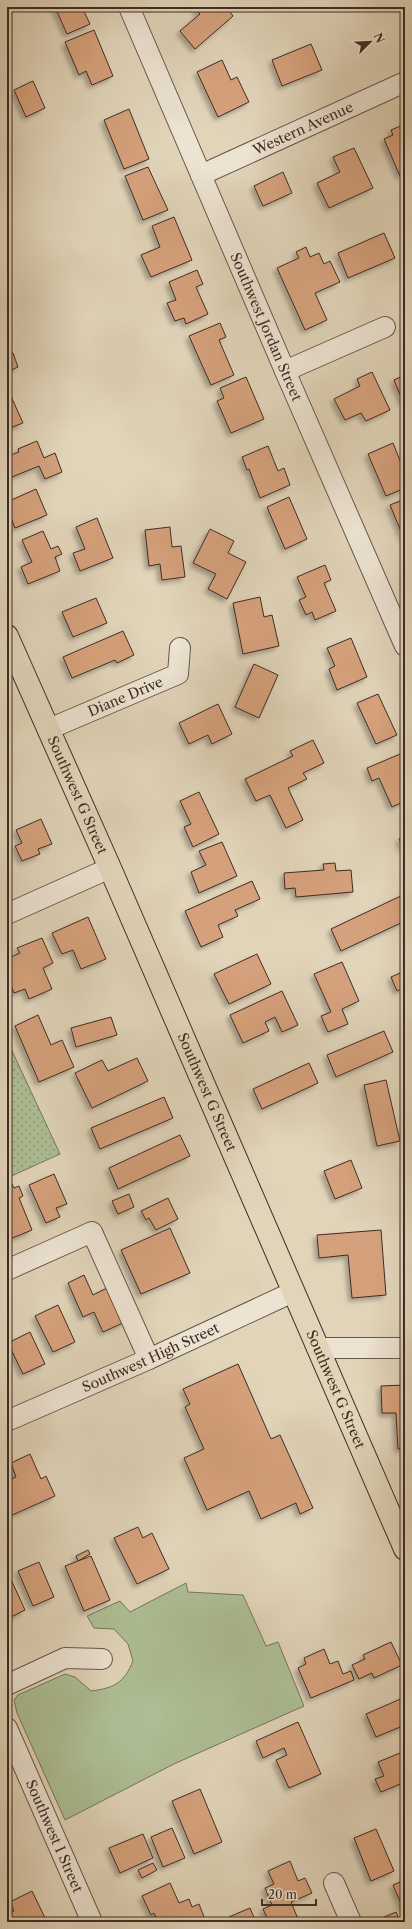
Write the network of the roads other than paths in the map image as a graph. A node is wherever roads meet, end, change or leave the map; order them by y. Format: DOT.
graph roads {
  1 [pos="128,7"];
  2 [pos="405,82"];
  3 [pos="201,175"];
  4 [pos="385,327"];
  5 [pos="285,371"];
  6 [pos="7,636"];
  7 [pos="405,646"];
  8 [pos="180,648"];
  9 [pos="49,729"];
  10 [pos="110,868"];
  11 [pos="7,914"];
  12 [pos="7,1270"];
  13 [pos="293,1292"];
  14 [pos="317,1348"];
  15 [pos="405,1348"];
  16 [pos="149,1359"];
  17 [pos="7,1421"];
  18 [pos="405,1549"];
  19 [pos="102,1659"];
  20 [pos="7,1685"];
  21 [pos="7,1728"];
  22 [pos="334,1883"];
  23 [pos="92,1922"];
  24 [pos="351,1922"];
  1 -- 3 [label="street, Southwest Jordan Street"];
  2 -- 3 [label="street, Western Avenue"];
  3 -- 5 [label="street, Southwest Jordan Street"];
  4 -- 5 [label="street"];
  5 -- 7 [label="street, Southwest Jordan Street"];
  6 -- 9 [label="main road, Southwest G Street"];
  8 -- 9 [label="street, Diane Drive"];
  9 -- 10 [label="main road, Southwest G Street"];
  10 -- 11 [label="street"];
  10 -- 13 [label="main road, Southwest G Street"];
  12 -- 16 [label="street"];
  13 -- 14 [label="main road, Southwest G Street"];
  13 -- 16 [label="street, Southwest High Street"];
  14 -- 15 [label="street"];
  14 -- 18 [label="main road, Southwest G Street"];
  16 -- 17 [label="street, Southwest High Street"];
  19 -- 20 [label="street"];
  21 -- 23 [label="street, Southwest I Street"];
  22 -- 24 [label="street"];
}
